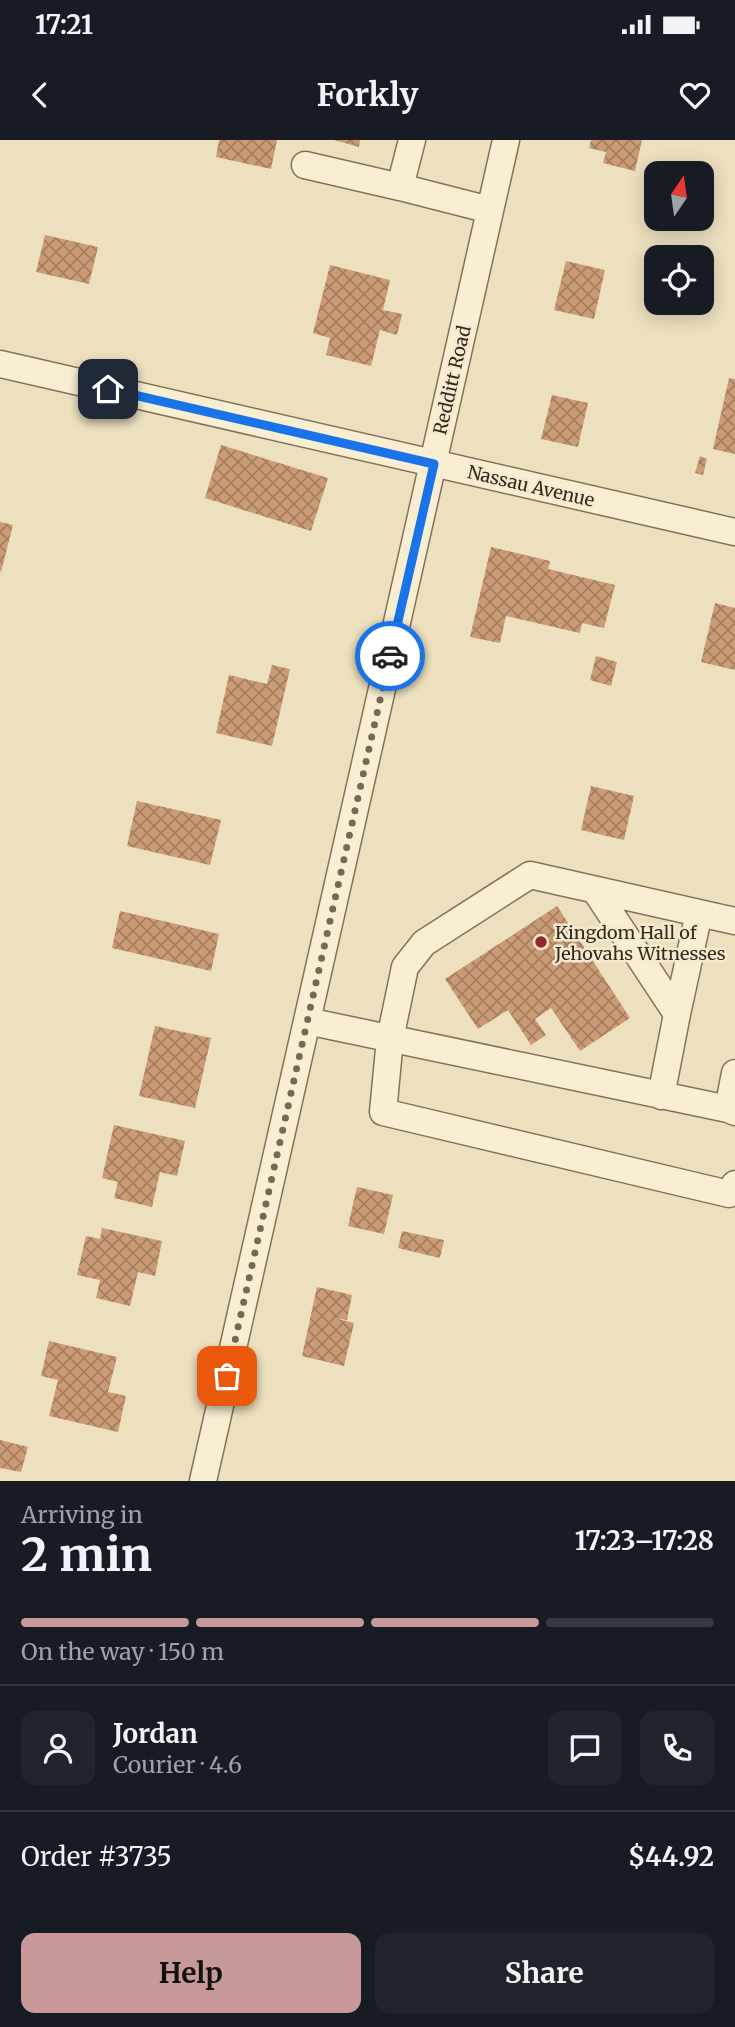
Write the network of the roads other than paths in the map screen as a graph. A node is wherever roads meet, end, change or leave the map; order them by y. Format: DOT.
graph roads {
  1 [pos="412,140"];
  2 [pos="506,140"];
  3 [pos="305,165"];
  4 [pos="400,187"];
  5 [pos="490,210"];
  6 [pos="0,364"];
  7 [pos="434,464"];
  8 [pos="735,532"];
  9 [pos="595,890"];
  10 [pos="699,912"];
  11 [pos="735,920"];
  12 [pos="677,1014"];
  13 [pos="307,1021"];
  14 [pos="390,1039"];
  15 [pos="735,1073"];
  16 [pos="661,1096"];
  17 [pos="731,1111"];
  18 [pos="735,1184"];
  19 [pos="203,1481"];
  1 -- 4 [label="street"];
  2 -- 5 [label="street, Redditt Road"];
  3 -- 4 [label="street"];
  4 -- 5 [label="street"];
  5 -- 7 [label="street, Redditt Road"];
  6 -- 7 [label="street, Nassau Avenue"];
  7 -- 8 [label="street, Nassau Avenue"];
  7 -- 13 [label="street, Redditt Road"];
  9 -- 10 [label="street"];
  9 -- 12 [label="street"];
  9 -- 14 [label="street"];
  10 -- 11 [label="street"];
  10 -- 12 [label="street"];
  12 -- 16 [label="street"];
  13 -- 14 [label="street"];
  13 -- 19 [label="street, Redditt Road"];
  14 -- 16 [label="street"];
  14 -- 18 [label="street"];
  15 -- 17 [label="street"];
  16 -- 17 [label="street"];
}
